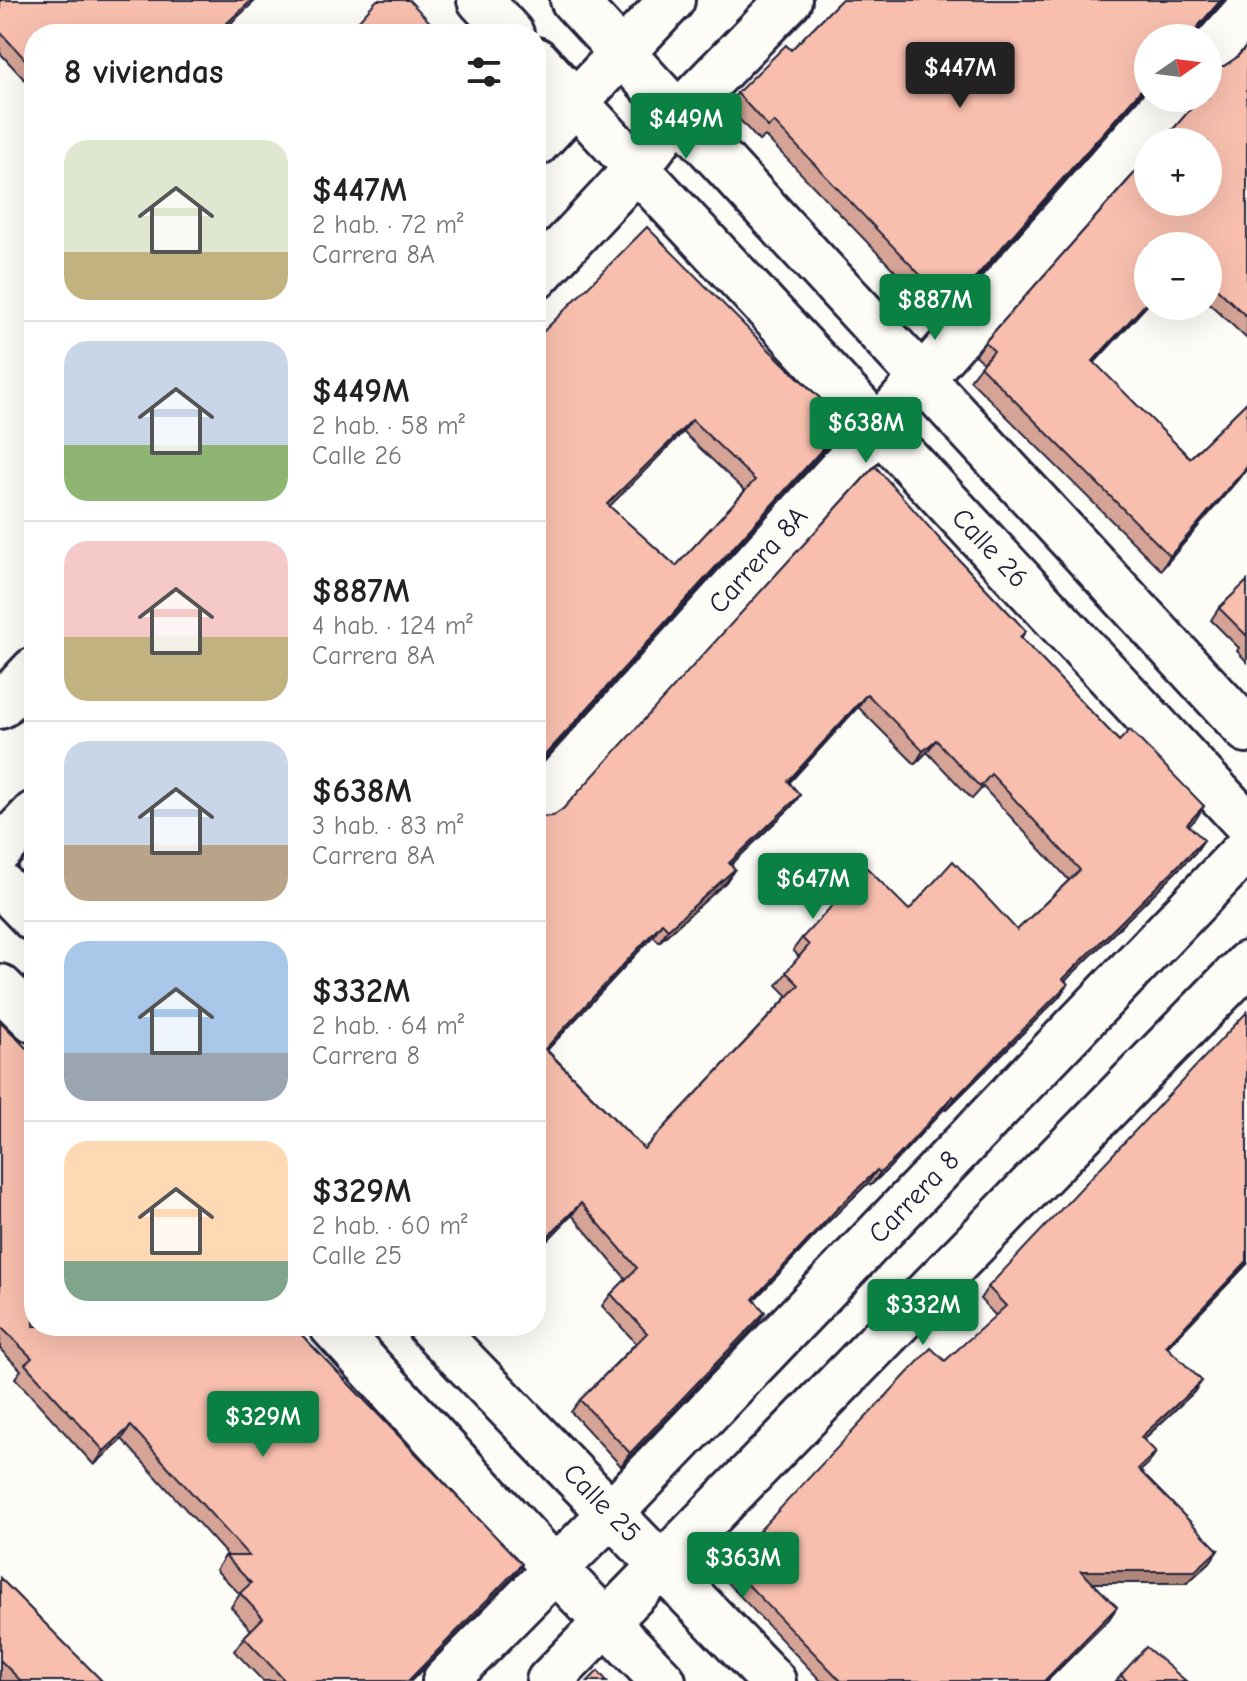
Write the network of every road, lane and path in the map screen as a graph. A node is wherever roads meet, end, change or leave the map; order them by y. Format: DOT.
graph roads {
  1 [pos="480,0"];
  2 [pos="573,0"];
  3 [pos="672,0"];
  4 [pos="789,0"];
  5 [pos="1247,11"];
  6 [pos="502,24"];
  7 [pos="1222,39"];
  8 [pos="622,53"];
  9 [pos="546,71"];
  10 [pos="575,103"];
  11 [pos="1158,112"];
  12 [pos="678,114"];
  13 [pos="546,133"];
  14 [pos="636,169"];
  15 [pos="546,266"];
  16 [pos="922,377"];
  17 [pos="878,428"];
  18 [pos="24,681"];
  19 [pos="0,706"];
  20 [pos="1247,730"];
  21 [pos="546,794"];
  22 [pos="1247,824"];
  23 [pos="24,825"];
  24 [pos="1247,848"];
  25 [pos="0,850"];
  26 [pos="0,884"];
  27 [pos="24,909"];
  28 [pos="1247,964"];
  29 [pos="0,987"];
  30 [pos="24,1010"];
  31 [pos="341,1336"];
  32 [pos="440,1336"];
  33 [pos="611,1513"];
  34 [pos="663,1566"];
  35 [pos="554,1568"];
  36 [pos="606,1622"];
  37 [pos="445,1681"];
  38 [pos="549,1681"];
  39 [pos="663,1681"];
  40 [pos="773,1681"];
  1 -- 6 [label="street"];
  2 -- 8 [label="street"];
  3 -- 8 [label="street"];
  4 -- 12 [label="street"];
  5 -- 7 [label="street"];
  8 -- 10 [label="street"];
  8 -- 12 [label="street"];
  9 -- 10 [label="street, Calle 26"];
  10 -- 13 [label="street"];
  10 -- 14 [label="street, Calle 26"];
  11 -- 16 [label="street, Carrera 8A"];
  12 -- 14 [label="street"];
  12 -- 16 [label="street"];
  14 -- 15 [label="street"];
  14 -- 17 [label="street, Calle 26"];
  16 -- 17 [label="street, Carrera 8A"];
  16 -- 20 [label="street"];
  17 -- 21 [label="street, Carrera 8A"];
  17 -- 22 [label="street, Calle 26"];
  18 -- 19 [label="street"];
  23 -- 25 [label="street"];
  24 -- 33 [label="street, Carrera 8"];
  26 -- 27 [label="street"];
  28 -- 34 [label="street"];
  29 -- 30 [label="street"];
  31 -- 35 [label="street"];
  32 -- 33 [label="street, Calle 25"];
  33 -- 34 [label="street, Calle 25"];
  33 -- 35 [label="street, Carrera 8"];
  34 -- 36 [label="street"];
  34 -- 40 [label="street, Calle 25"];
  35 -- 36 [label="street"];
  35 -- 37 [label="street, Carrera 8"];
  36 -- 38 [label="street"];
  36 -- 39 [label="street"];
}
